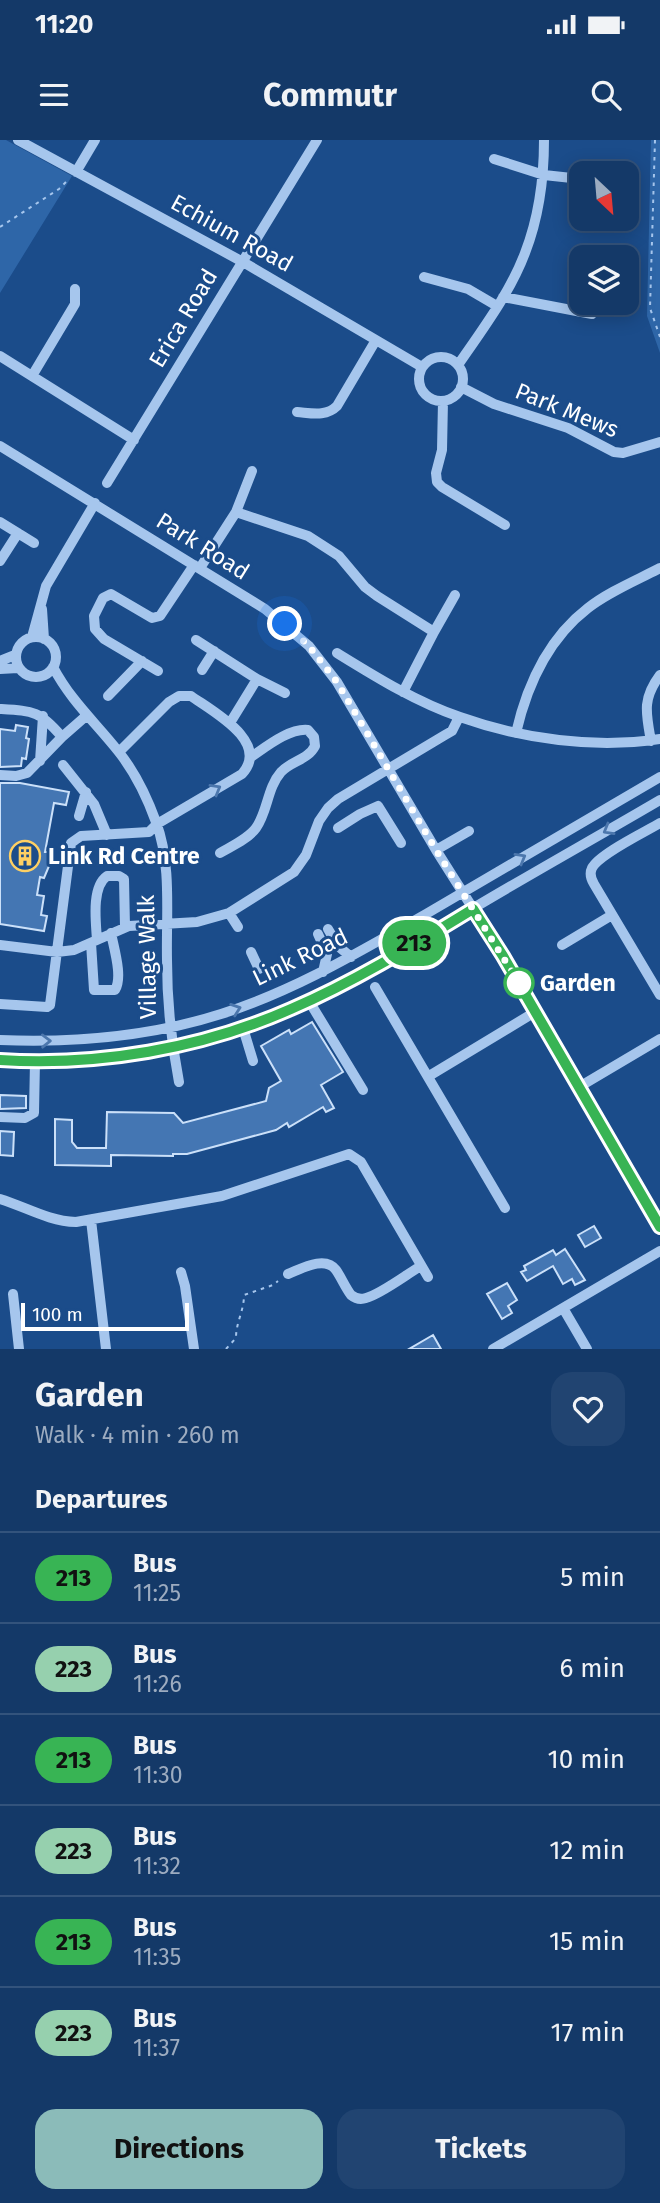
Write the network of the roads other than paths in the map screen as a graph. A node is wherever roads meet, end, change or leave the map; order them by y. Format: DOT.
graph roads {
  1 [pos="18,140"];
  2 [pos="95,140"];
  3 [pos="317,140"];
  4 [pos="544,140"];
  5 [pos="494,159"];
  6 [pos="76,172"];
  7 [pos="544,175"];
  8 [pos="569,178"];
  9 [pos="243,262"];
  10 [pos="424,277"];
  11 [pos="75,289"];
  12 [pos="500,301"];
  13 [pos="569,311"];
  14 [pos="376,340"];
  15 [pos="0,356"];
  16 [pos="458,365"];
  17 [pos="422,367"];
  18 [pos="32,376"];
  19 [pos="461,387"];
  20 [pos="443,401"];
  21 [pos="296,412"];
  22 [pos="134,440"];
  23 [pos="660,442"];
  24 [pos="0,446"];
  25 [pos="252,471"];
  26 [pos="107,483"];
  27 [pos="95,503"];
  28 [pos="236,512"];
  29 [pos="0,522"];
  30 [pos="505,525"];
  31 [pos="18,533"];
  32 [pos="34,543"];
  33 [pos="0,561"];
  34 [pos="197,566"];
  35 [pos="660,568"];
  36 [pos="455,595"];
  37 [pos="434,632"];
  38 [pos="38,638"];
  39 [pos="196,640"];
  40 [pos="214,651"];
  41 [pos="337,653"];
  42 [pos="15,655"];
  43 [pos="0,661"];
  44 [pos="142,662"];
  45 [pos="53,667"];
  46 [pos="18,668"];
  47 [pos="0,669"];
  48 [pos="202,670"];
  49 [pos="158,671"];
  50 [pos="43,676"];
  51 [pos="660,676"];
  52 [pos="257,679"];
  53 [pos="403,692"];
  54 [pos="285,693"];
  55 [pos="70,696"];
  56 [pos="108,696"];
  57 [pos="0,709"];
  58 [pos="43,716"];
  59 [pos="86,716"];
  60 [pos="459,717"];
  61 [pos="230,723"];
  62 [pos="516,733"];
  63 [pos="62,737"];
  64 [pos="655,740"];
  65 [pos="119,752"];
  66 [pos="251,757"];
  67 [pos="40,761"];
  68 [pos="63,765"];
  69 [pos="388,768"];
  70 [pos="0,775"];
  71 [pos="660,777"];
  72 [pos="86,792"];
  73 [pos="348,793"];
  74 [pos="660,800"];
  75 [pos="360,814"];
  76 [pos="79,816"];
  77 [pos="660,823"];
  78 [pos="157,824"];
  79 [pos="338,828"];
  80 [pos="469,831"];
  81 [pos="107,835"];
  82 [pos="401,844"];
  83 [pos="436,850"];
  84 [pos="220,853"];
  85 [pos="463,893"];
  86 [pos="473,909"];
  87 [pos="229,913"];
  88 [pos="612,915"];
  89 [pos="167,923"];
  90 [pos="125,927"];
  91 [pos="237,927"];
  92 [pos="111,933"];
  93 [pos="94,941"];
  94 [pos="0,945"];
  95 [pos="562,945"];
  96 [pos="57,952"];
  97 [pos="251,952"];
  98 [pos="351,957"];
  99 [pos="259,968"];
  100 [pos="323,972"];
  101 [pos="375,987"];
  102 [pos="660,995"];
  103 [pos="309,1001"];
  104 [pos="0,1004"];
  105 [pos="535,1012"];
  106 [pos="170,1028"];
  107 [pos="243,1028"];
  108 [pos="660,1039"];
  109 [pos="0,1040"];
  110 [pos="172,1047"];
  111 [pos="0,1060"];
  112 [pos="253,1061"];
  113 [pos="35,1062"];
  114 [pos="429,1076"];
  115 [pos="179,1082"];
  116 [pos="579,1087"];
  117 [pos="362,1090"];
  118 [pos="0,1117"];
  119 [pos="0,1199"];
  120 [pos="505,1208"];
  121 [pos="91,1220"];
  122 [pos="660,1227"];
  123 [pos="660,1251"];
  124 [pos="421,1266"];
  125 [pos="181,1272"];
  126 [pos="288,1274"];
  127 [pos="428,1277"];
  128 [pos="13,1294"];
  129 [pos="563,1308"];
  130 [pos="19,1349"];
  131 [pos="106,1349"];
  132 [pos="194,1349"];
  133 [pos="493,1349"];
  134 [pos="587,1349"];
  1 -- 6 [label="street, Echium Road"];
  2 -- 6 [label="street"];
  3 -- 9 [label="street, Erica Road"];
  4 -- 7 [label="street"];
  5 -- 7 [label="street"];
  6 -- 9 [label="street, Echium Road"];
  7 -- 8 [label="street"];
  7 -- 12 [label="street"];
  9 -- 14 [label="street, Echium Road"];
  9 -- 22 [label="street, Erica Road"];
  10 -- 12 [label="street"];
  11 -- 18 [label="street"];
  12 -- 13 [label="street"];
  12 -- 16 [label="street"];
  14 -- 17 [label="street, Echium Road"];
  14 -- 21 [label="street"];
  15 -- 18 [label="street"];
  16 -- 17 [label="street"];
  16 -- 19 [label="street"];
  17 -- 20 [label="street"];
  18 -- 22 [label="street"];
  19 -- 20 [label="street"];
  19 -- 23 [label="street, Park Mews"];
  20 -- 30 [label="street"];
  22 -- 26 [label="street, Erica Road"];
  24 -- 27 [label="street, Park Road"];
  25 -- 28 [label="street"];
  27 -- 34 [label="street, Park Road"];
  27 -- 38 [label="street"];
  28 -- 34 [label="street"];
  28 -- 37 [label="street"];
  29 -- 31 [label="street"];
  31 -- 32 [label="street"];
  31 -- 33 [label="street"];
  34 -- 44 [label="street"];
  34 -- 69 [label="street, Park Road"];
  35 -- 62 [label="street"];
  36 -- 37 [label="street"];
  37 -- 53 [label="street"];
  38 -- 42 [label="street"];
  38 -- 45 [label="street"];
  39 -- 40 [label="street"];
  40 -- 48 [label="street"];
  40 -- 52 [label="street"];
  41 -- 53 [label="street"];
  42 -- 43 [label="street"];
  42 -- 46 [label="street"];
  44 -- 49 [label="street"];
  44 -- 56 [label="street"];
  45 -- 50 [label="street"];
  45 -- 55 [label="street, Village Walk"];
  46 -- 47 [label="street"];
  46 -- 50 [label="street"];
  50 -- 55 [label="street, Village Walk"];
  51 -- 64 [label="street"];
  52 -- 54 [label="street"];
  52 -- 61 [label="street"];
  53 -- 60 [label="street"];
  55 -- 59 [label="street, Village Walk"];
  57 -- 58 [label="street"];
  58 -- 63 [label="street"];
  58 -- 67 [label="street"];
  59 -- 63 [label="street"];
  59 -- 65 [label="street, Village Walk"];
  60 -- 62 [label="street"];
  60 -- 69 [label="street"];
  61 -- 65 [label="street"];
  61 -- 66 [label="street"];
  62 -- 64 [label="street"];
  63 -- 67 [label="street"];
  65 -- 78 [label="street, Village Walk"];
  78 -- 66 [label="street, one-way"];
  66 -- 84 [label="street"];
  67 -- 70 [label="street"];
  68 -- 72 [label="street"];
  69 -- 73 [label="street"];
  69 -- 83 [label="street, Park Road"];
  85 -- 71 [label="street, Link Road, one-way"];
  72 -- 76 [label="street"];
  72 -- 81 [label="street"];
  73 -- 75 [label="street"];
  73 -- 87 [label="street"];
  74 -- 86 [label="street, Link Road, one-way"];
  75 -- 79 [label="street"];
  75 -- 82 [label="street"];
  77 -- 88 [label="street"];
  78 -- 81 [label="street"];
  78 -- 89 [label="street, Village Walk"];
  80 -- 83 [label="street"];
  81 -- 96 [label="street"];
  83 -- 85 [label="street, Park Road"];
  85 -- 86 [label="street, Park Road"];
  85 -- 98 [label="street, Link Road"];
  86 -- 103 [label="street, Link Road"];
  86 -- 105 [label="street, Park Road"];
  87 -- 89 [label="street"];
  87 -- 91 [label="street"];
  88 -- 95 [label="street"];
  88 -- 102 [label="street"];
  89 -- 90 [label="street"];
  89 -- 106 [label="street, Village Walk"];
  90 -- 92 [label="street"];
  90 -- 93 [label="street"];
  92 -- 93 [label="street"];
  92 -- 93 [label="street"];
  93 -- 96 [label="street"];
  94 -- 96 [label="street"];
  96 -- 104 [label="street"];
  97 -- 99 [label="street"];
  98 -- 100 [label="street, Link Road"];
  98 -- 100 [label="street"];
  106 -- 100 [label="street, Link Road, one-way"];
  101 -- 114 [label="street"];
  103 -- 107 [label="street, Link Road"];
  103 -- 117 [label="street"];
  105 -- 114 [label="street"];
  105 -- 116 [label="street, Park Road"];
  109 -- 106 [label="street, Link Road, one-way"];
  106 -- 110 [label="street, Village Walk"];
  107 -- 110 [label="street, Link Road"];
  107 -- 112 [label="street"];
  108 -- 116 [label="street"];
  110 -- 113 [label="street, Link Road"];
  110 -- 115 [label="street, Village Walk"];
  111 -- 113 [label="street, Link Road"];
  113 -- 118 [label="street"];
  114 -- 120 [label="street"];
  116 -- 122 [label="street, Park Road"];
  119 -- 121 [label="street"];
  121 -- 124 [label="street"];
  121 -- 131 [label="street"];
  123 -- 129 [label="street"];
  124 -- 126 [label="street"];
  124 -- 127 [label="street"];
  125 -- 132 [label="street"];
  128 -- 130 [label="street"];
  129 -- 133 [label="street"];
  129 -- 134 [label="street"];
}
